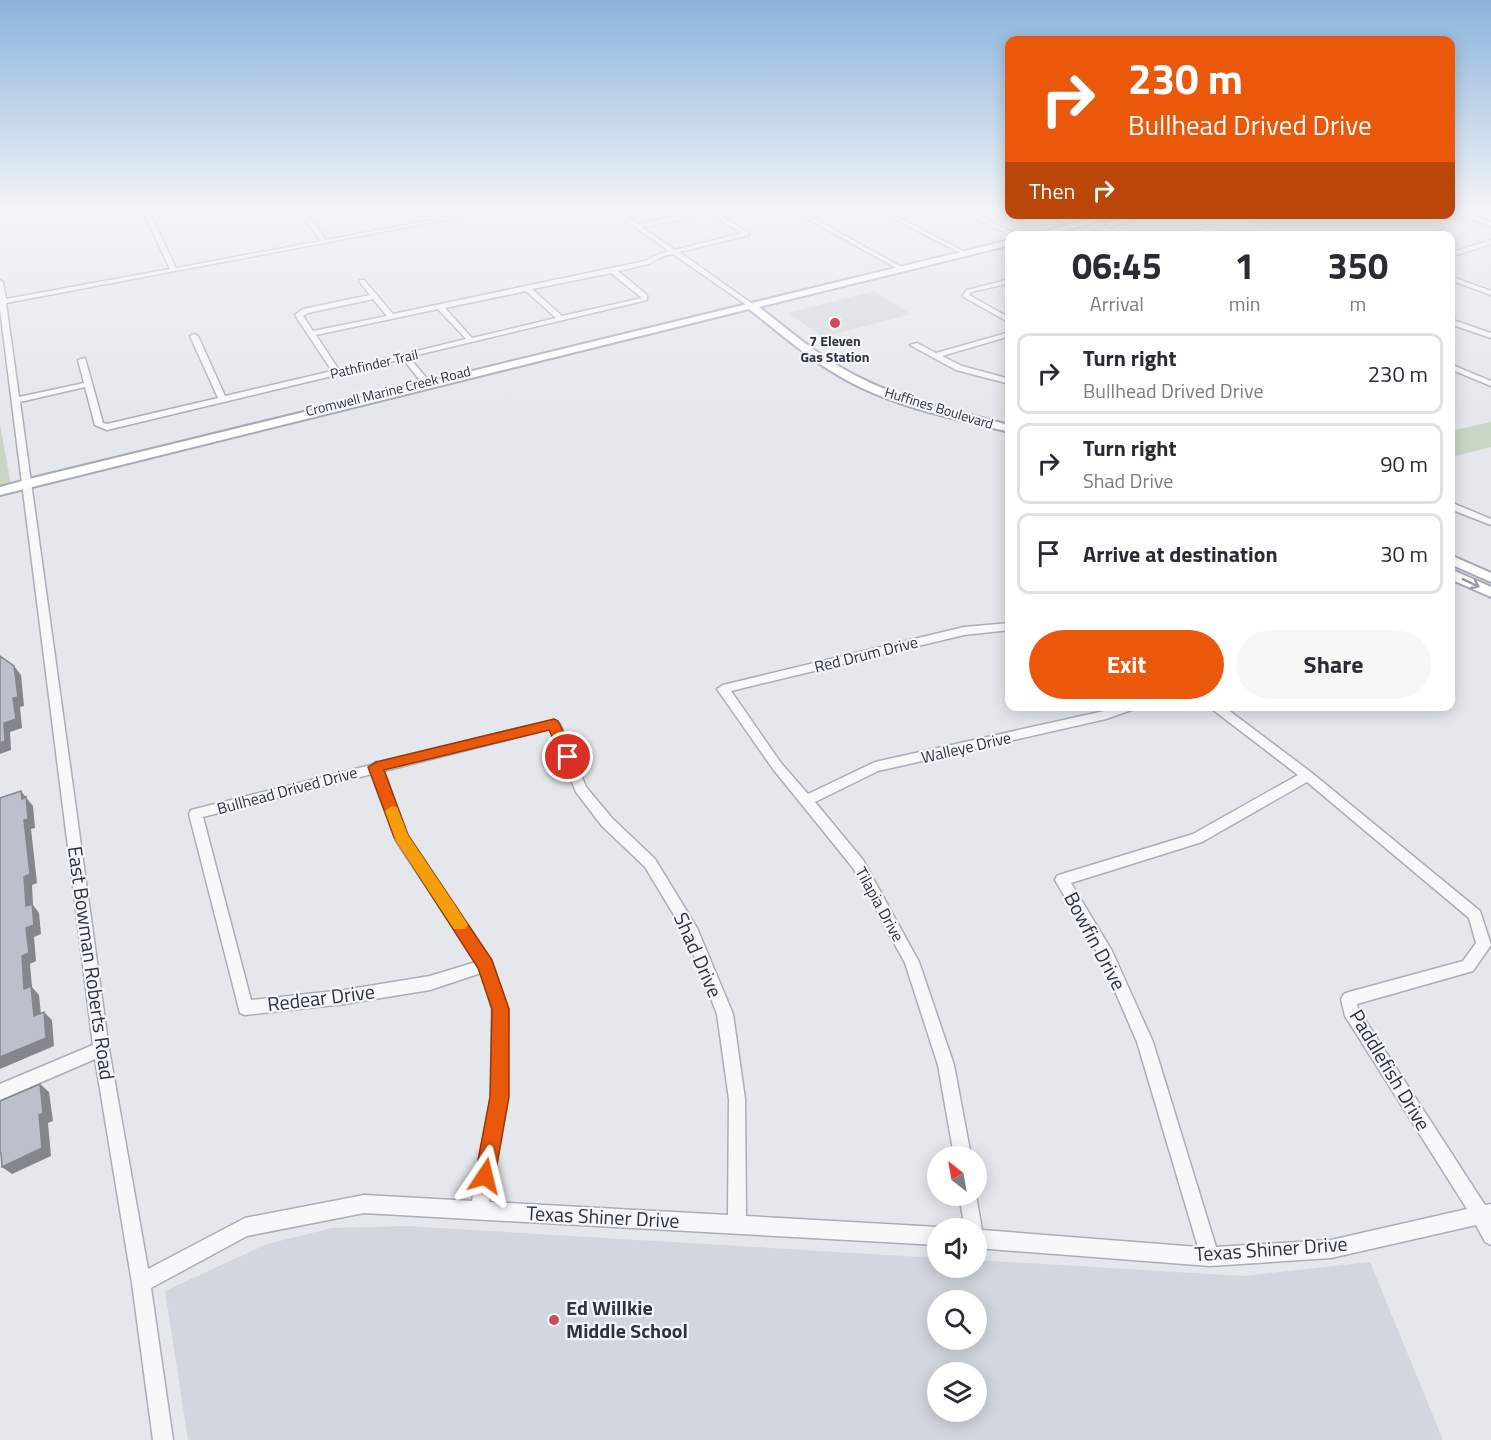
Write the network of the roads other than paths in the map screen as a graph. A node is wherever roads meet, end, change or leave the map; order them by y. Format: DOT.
graph roads {
  1 [pos="141,276"];
  2 [pos="585,276"];
  3 [pos="620,276"];
  4 [pos="708,276"];
  5 [pos="867,276"];
  6 [pos="877,276"];
  7 [pos="902,276"];
  8 [pos="856,279"];
  9 [pos="362,280"];
  10 [pos="1455,280"];
  11 [pos="0,282"];
  12 [pos="1005,282"];
  13 [pos="528,289"];
  14 [pos="1491,293"];
  15 [pos="375,296"];
  16 [pos="823,297"];
  17 [pos="3,302"];
  18 [pos="750,305"];
  19 [pos="441,308"];
  20 [pos="391,316"];
  21 [pos="1005,318"];
  22 [pos="562,320"];
  23 [pos="1455,323"];
  24 [pos="311,334"];
  25 [pos="1005,335"];
  26 [pos="194,336"];
  27 [pos="1491,336"];
  28 [pos="471,342"];
  29 [pos="914,345"];
  30 [pos="807,348"];
  31 [pos="935,356"];
  32 [pos="405,357"];
  33 [pos="82,360"];
  34 [pos="1455,368"];
  35 [pos="337,373"];
  36 [pos="425,381"];
  37 [pos="1005,381"];
  38 [pos="88,384"];
  39 [pos="1491,384"];
  40 [pos="16,400"];
  41 [pos="223,400"];
  42 [pos="1005,419"];
  43 [pos="1005,428"];
  44 [pos="28,484"];
  45 [pos="0,492"];
  46 [pos="1455,507"];
  47 [pos="1491,522"];
  48 [pos="1455,561"];
  49 [pos="1455,575"];
  50 [pos="1491,578"];
  51 [pos="1491,593"];
  52 [pos="1005,627"];
  53 [pos="723,689"];
  54 [pos="1117,711"];
  55 [pos="1221,711"];
  56 [pos="554,724"];
  57 [pos="376,767"];
  58 [pos="1308,776"];
  59 [pos="806,801"];
  60 [pos="196,814"];
  61 [pos="486,965"];
  62 [pos="101,1049"];
  63 [pos="0,1092"];
  64 [pos="960,1146"];
  65 [pos="479,1210"];
  66 [pos="1485,1214"];
  67 [pos="737,1225"];
  68 [pos="927,1235"];
  69 [pos="1491,1236"];
  70 [pos="987,1240"];
  71 [pos="1210,1257"];
  72 [pos="141,1283"];
  73 [pos="163,1440"];
  1 -- 17 [label="street"];
  2 -- 13 [label="street"];
  3 -- 22 [label="street, Pathfinder Trail"];
  4 -- 18 [label="street"];
  5 -- 8 [label="main road, Cromwell Marine Creek Road"];
  6 -- 8 [label="main road, Cromwell Marine Creek Road"];
  7 -- 16 [label="main road, Cromwell Marine Creek Road"];
  8 -- 18 [label="main road, Cromwell Marine Creek Road"];
  9 -- 15 [label="street"];
  10 -- 14 [label="street"];
  11 -- 17 [label="street, East Bowman Roberts Road"];
  12 -- 21 [label="street"];
  13 -- 19 [label="street"];
  13 -- 22 [label="street"];
  15 -- 20 [label="street"];
  15 -- 24 [label="street"];
  17 -- 40 [label="street, East Bowman Roberts Road"];
  18 -- 30 [label="main road, Huffines Boulevard"];
  18 -- 36 [label="main road, Cromwell Marine Creek Road"];
  18 -- 44 [label="main road, Cromwell Marine Creek Road"];
  19 -- 20 [label="street"];
  19 -- 28 [label="street"];
  20 -- 24 [label="street"];
  22 -- 28 [label="street, Pathfinder Trail"];
  23 -- 27 [label="street"];
  24 -- 35 [label="street"];
  25 -- 31 [label="street"];
  26 -- 41 [label="street"];
  28 -- 32 [label="street, Pathfinder Trail"];
  29 -- 31 [label="street"];
  30 -- 42 [label="main road, Huffines Boulevard"];
  30 -- 43 [label="main road, Huffines Boulevard"];
  31 -- 37 [label="street"];
  32 -- 35 [label="street, Pathfinder Trail"];
  32 -- 36 [label="street"];
  33 -- 38 [label="street"];
  34 -- 39 [label="street"];
  35 -- 41 [label="street, Pathfinder Trail"];
  36 -- 44 [label="main road, Cromwell Marine Creek Road"];
  38 -- 40 [label="street"];
  38 -- 41 [label="street, Pathfinder Trail"];
  40 -- 44 [label="street, East Bowman Roberts Road"];
  44 -- 45 [label="main road, Cromwell Marine Creek Road"];
  44 -- 62 [label="street, East Bowman Roberts Road"];
  46 -- 47 [label="street"];
  48 -- 50 [label="main road"];
  49 -- 51 [label="main road, one-way"];
  52 -- 53 [label="street, Red Drum Drive"];
  53 -- 59 [label="street, Tilapia Drive"];
  54 -- 59 [label="street, Walleye Drive"];
  55 -- 58 [label="street"];
  56 -- 57 [label="street, Bullhead Drived Drive"];
  56 -- 67 [label="street, Shad Drive"];
  57 -- 60 [label="street, Bullhead Drived Drive"];
  57 -- 61 [label="street"];
  58 -- 66 [label="street, Paddlefish Drive"];
  58 -- 71 [label="street, Bowfin Drive"];
  59 -- 64 [label="street, Tilapia Drive"];
  60 -- 61 [label="street, Redear Drive"];
  61 -- 65 [label="street"];
  62 -- 63 [label="street"];
  62 -- 72 [label="street, East Bowman Roberts Road"];
  65 -- 67 [label="street, Texas Shiner Drive"];
  65 -- 72 [label="street, Texas Shiner Drive"];
  66 -- 69 [label="street, Paddlefish Drive"];
  66 -- 71 [label="street, Texas Shiner Drive"];
  67 -- 68 [label="street, Texas Shiner Drive"];
  70 -- 71 [label="street, Texas Shiner Drive"];
  72 -- 73 [label="street, East Bowman Roberts Road"];
}
